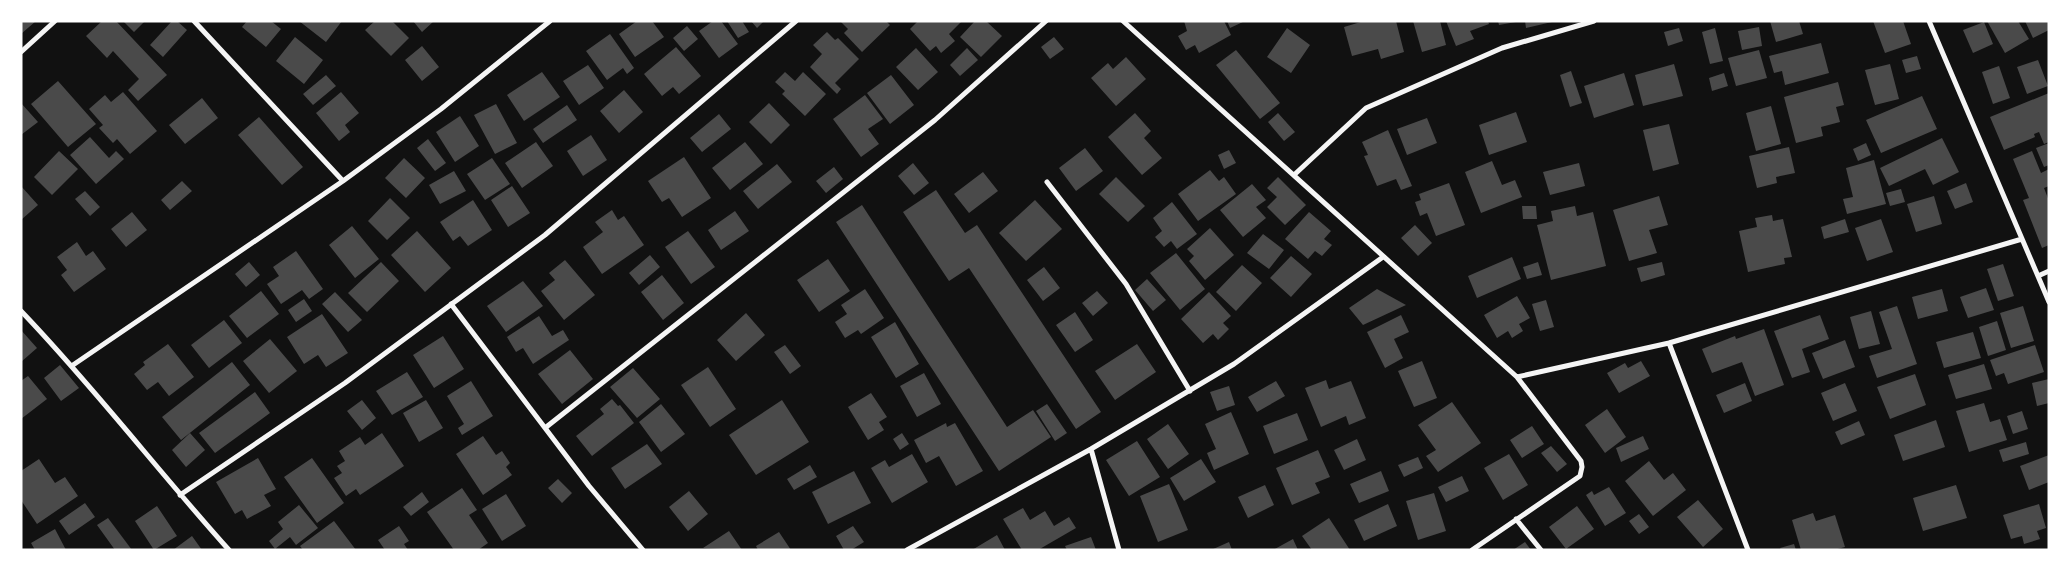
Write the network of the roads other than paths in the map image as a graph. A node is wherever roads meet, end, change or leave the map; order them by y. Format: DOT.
graph roads {
  1 [pos="55,21"];
  2 [pos="194,21"];
  3 [pos="550,21"];
  4 [pos="796,21"];
  5 [pos="1046,21"];
  6 [pos="1124,21"];
  7 [pos="1594,21"];
  8 [pos="1929,21"];
  9 [pos="21,52"];
  10 [pos="1294,175"];
  11 [pos="343,181"];
  12 [pos="1046,182"];
  13 [pos="2022,239"];
  14 [pos="1383,257"];
  15 [pos="2049,271"];
  16 [pos="2038,276"];
  17 [pos="2049,302"];
  18 [pos="451,304"];
  19 [pos="21,311"];
  20 [pos="1669,343"];
  21 [pos="73,365"];
  22 [pos="1517,378"];
  23 [pos="1190,391"];
  24 [pos="545,428"];
  25 [pos="1091,449"];
  26 [pos="180,495"];
  27 [pos="1516,519"];
  28 [pos="229,550"];
  29 [pos="643,550"];
  30 [pos="907,550"];
  31 [pos="1119,550"];
  32 [pos="1472,550"];
  33 [pos="1541,550"];
  34 [pos="1748,550"];
  1 -- 9 [label="street"];
  2 -- 11 [label="street"];
  3 -- 11 [label="street"];
  4 -- 18 [label="street"];
  5 -- 24 [label="street"];
  6 -- 10 [label="street"];
  7 -- 10 [label="street"];
  8 -- 13 [label="street"];
  10 -- 14 [label="street"];
  11 -- 21 [label="street"];
  12 -- 23 [label="street"];
  13 -- 16 [label="street"];
  13 -- 20 [label="street"];
  14 -- 22 [label="street"];
  14 -- 23 [label="street"];
  15 -- 16 [label="street"];
  16 -- 17 [label="street"];
  18 -- 24 [label="street"];
  18 -- 26 [label="street"];
  19 -- 21 [label="street"];
  20 -- 22 [label="street"];
  20 -- 34 [label="street"];
  21 -- 26 [label="street"];
  22 -- 27 [label="street"];
  23 -- 25 [label="street"];
  24 -- 29 [label="street"];
  25 -- 30 [label="street"];
  25 -- 31 [label="street"];
  26 -- 28 [label="street"];
  27 -- 32 [label="street"];
  27 -- 33 [label="street"];
}
